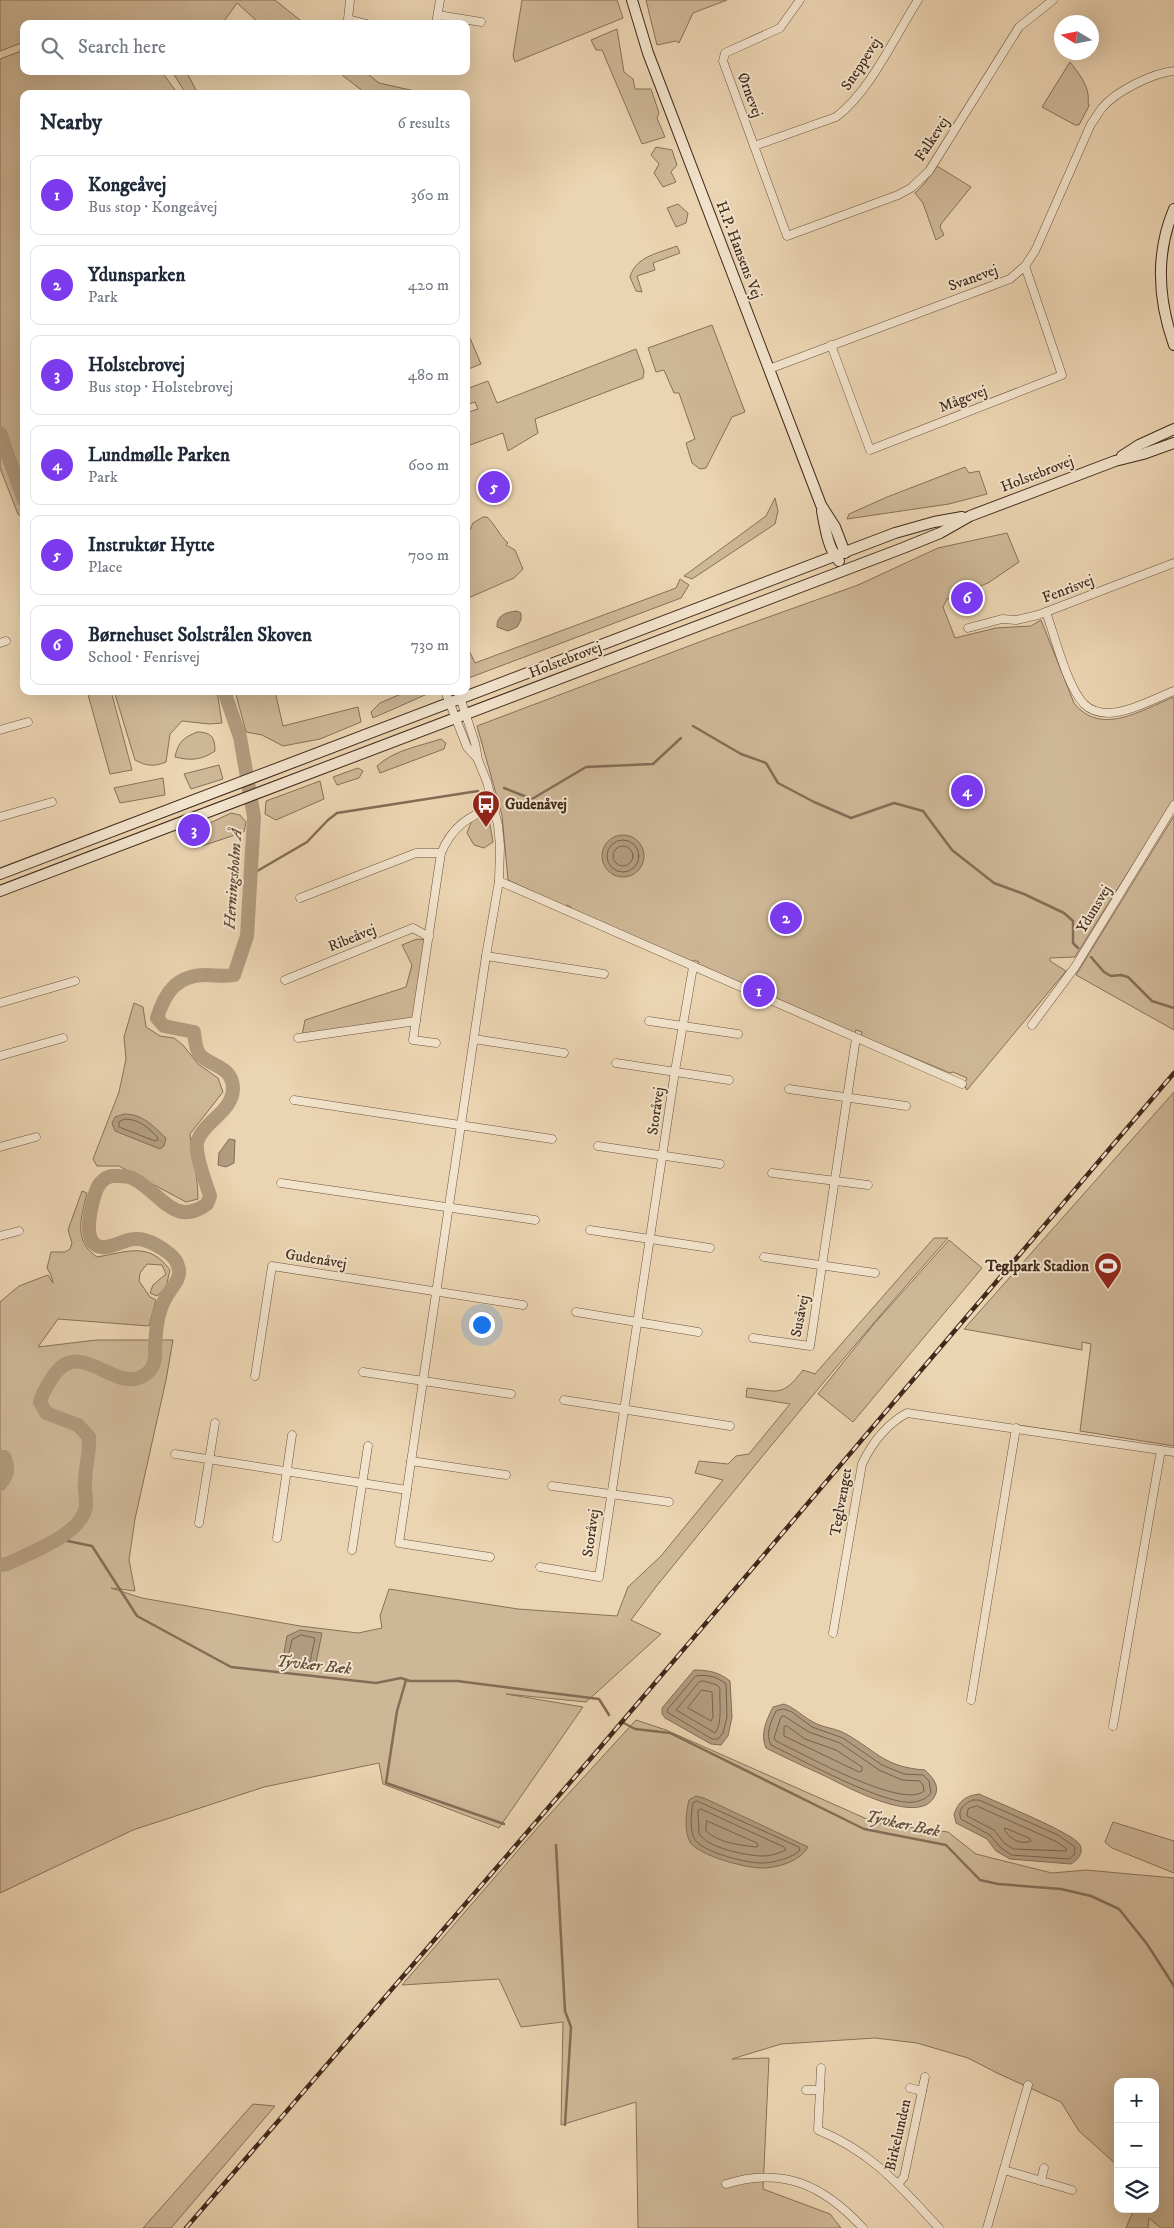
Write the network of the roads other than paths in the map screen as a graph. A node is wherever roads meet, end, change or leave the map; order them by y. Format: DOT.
graph roads {
  1 [pos="350,0"];
  2 [pos="440,0"];
  3 [pos="800,0"];
  4 [pos="918,0"];
  5 [pos="1054,0"];
  6 [pos="632,1"];
  7 [pos="352,20"];
  8 [pos="437,20"];
  9 [pos="470,22"];
  10 [pos="481,22"];
  11 [pos="1174,70"];
  12 [pos="754,146"];
  13 [pos="1174,209"];
  14 [pos="787,236"];
  15 [pos="1024,266"];
  16 [pos="1169,313"];
  17 [pos="831,345"];
  18 [pos="1174,345"];
  19 [pos="769,369"];
  20 [pos="1174,429"];
  21 [pos="1174,437"];
  22 [pos="1174,442"];
  23 [pos="1143,454"];
  24 [pos="1115,461"];
  25 [pos="821,506"];
  26 [pos="970,516"];
  27 [pos="846,552"];
  28 [pos="842,562"];
  29 [pos="1174,563"];
  30 [pos="1046,612"];
  31 [pos="968,628"];
  32 [pos="470,691"];
  33 [pos="1174,691"];
  34 [pos="447,695"];
  35 [pos="459,695"];
  36 [pos="450,703"];
  37 [pos="460,716"];
  38 [pos="28,722"];
  39 [pos="0,730"];
  40 [pos="52,802"];
  41 [pos="494,805"];
  42 [pos="1174,805"];
  43 [pos="0,818"];
  44 [pos="441,853"];
  45 [pos="0,874"];
  46 [pos="499,881"];
  47 [pos="0,891"];
  48 [pos="300,898"];
  49 [pos="429,937"];
  50 [pos="486,956"];
  51 [pos="693,967"];
  52 [pos="604,974"];
  53 [pos="285,980"];
  54 [pos="74,981"];
  55 [pos="0,1003"];
  56 [pos="416,1021"];
  57 [pos="650,1021"];
  58 [pos="683,1025"];
  59 [pos="1032,1025"];
  60 [pos="738,1034"];
  61 [pos="63,1038"];
  62 [pos="298,1038"];
  63 [pos="856,1038"];
  64 [pos="474,1039"];
  65 [pos="436,1043"];
  66 [pos="564,1053"];
  67 [pos="0,1056"];
  68 [pos="616,1063"];
  69 [pos="676,1071"];
  70 [pos="729,1080"];
  71 [pos="962,1084"];
  72 [pos="789,1089"];
  73 [pos="848,1097"];
  74 [pos="294,1100"];
  75 [pos="906,1106"];
  76 [pos="461,1125"];
  77 [pos="36,1137"];
  78 [pos="552,1139"];
  79 [pos="598,1146"];
  80 [pos="0,1147"];
  81 [pos="663,1155"];
  82 [pos="720,1164"];
  83 [pos="772,1172"];
  84 [pos="835,1180"];
  85 [pos="281,1183"];
  86 [pos="868,1186"];
  87 [pos="449,1207"];
  88 [pos="535,1220"];
  89 [pos="590,1230"];
  90 [pos="19,1231"];
  91 [pos="0,1236"];
  92 [pos="650,1239"];
  93 [pos="710,1248"];
  94 [pos="764,1257"];
  95 [pos="822,1266"];
  96 [pos="875,1273"];
  97 [pos="436,1292"];
  98 [pos="523,1305"];
  99 [pos="576,1312"];
  100 [pos="638,1322"];
  101 [pos="698,1332"];
  102 [pos="753,1338"];
  103 [pos="363,1372"];
  104 [pos="255,1376"];
  105 [pos="423,1381"];
  106 [pos="511,1394"];
  107 [pos="564,1400"];
  108 [pos="625,1408"];
  109 [pos="215,1423"];
  110 [pos="730,1426"];
  111 [pos="1016,1428"];
  112 [pos="292,1435"];
  113 [pos="368,1446"];
  114 [pos="1161,1450"];
  115 [pos="1174,1452"];
  116 [pos="175,1454"];
  117 [pos="209,1460"];
  118 [pos="411,1460"];
  119 [pos="287,1472"];
  120 [pos="506,1475"];
  121 [pos="362,1483"];
  122 [pos="552,1486"];
  123 [pos="407,1490"];
  124 [pos="611,1494"];
  125 [pos="669,1502"];
  126 [pos="199,1523"];
  127 [pos="277,1538"];
  128 [pos="352,1550"];
  129 [pos="490,1557"];
  130 [pos="540,1567"];
  131 [pos="833,1633"];
  132 [pos="971,1700"];
  133 [pos="1113,1726"];
  134 [pos="821,2068"];
  135 [pos="925,2078"];
  136 [pos="1028,2085"];
  137 [pos="910,2088"];
  138 [pos="806,2090"];
  139 [pos="820,2090"];
  140 [pos="922,2091"];
  141 [pos="1044,2168"];
  142 [pos="1004,2170"];
  143 [pos="1041,2181"];
  144 [pos="726,2184"];
  145 [pos="898,2184"];
  146 [pos="1072,2190"];
  147 [pos="863,2228"];
  148 [pos="939,2228"];
  149 [pos="987,2228"];
  1 -- 7 [label="street"];
  2 -- 8 [label="street"];
  3 -- 12 [label="street, Ørnevej"];
  4 -- 12 [label="street, Sneppevej"];
  5 -- 14 [label="street, Falkevej"];
  6 -- 19 [label="main road, H.P. Hansens Vej"];
  9 -- 10 [label="street"];
  11 -- 15 [label="street, Svanevej"];
  12 -- 14 [label="street, Ørnevej"];
  13 -- 16 [label="main road"];
  15 -- 17 [label="street, Svanevej"];
  15 -- 17 [label="street, Mågevej"];
  16 -- 18 [label="main road"];
  17 -- 19 [label="street, Svanevej"];
  19 -- 25 [label="main road, H.P. Hansens Vej"];
  20 -- 24 [label="main road, Holstebrovej"];
  21 -- 23 [label="main road"];
  22 -- 23 [label="main road, Holstebrovej"];
  23 -- 24 [label="main road, Holstebrovej"];
  24 -- 26 [label="main road, Holstebrovej"];
  25 -- 27 [label="main road, H.P. Hansens Vej"];
  25 -- 28 [label="main road, H.P. Hansens Vej"];
  26 -- 27 [label="main road, Holstebrovej"];
  26 -- 28 [label="main road, Holstebrovej"];
  27 -- 28 [label="main road, Holstebrovej"];
  28 -- 32 [label="main road, Holstebrovej"];
  28 -- 37 [label="main road, Holstebrovej"];
  29 -- 30 [label="street, Fenrisvej"];
  30 -- 31 [label="street, Fenrisvej"];
  30 -- 33 [label="street"];
  34 -- 36 [label="street"];
  35 -- 36 [label="main road, Holstebrovej"];
  35 -- 37 [label="street"];
  36 -- 37 [label="street"];
  36 -- 45 [label="main road, Holstebrovej"];
  37 -- 41 [label="street"];
  37 -- 47 [label="main road, Holstebrovej"];
  38 -- 39 [label="street"];
  40 -- 43 [label="street"];
  41 -- 44 [label="street"];
  41 -- 46 [label="street"];
  42 -- 59 [label="street, Ydunsvej"];
  44 -- 48 [label="street"];
  44 -- 49 [label="street"];
  46 -- 50 [label="street"];
  46 -- 51 [label="street"];
  49 -- 53 [label="street, Ribeåvej"];
  49 -- 56 [label="street"];
  50 -- 52 [label="street"];
  50 -- 64 [label="street"];
  51 -- 58 [label="street, Storåvej"];
  51 -- 63 [label="street"];
  54 -- 55 [label="street"];
  56 -- 62 [label="street"];
  56 -- 65 [label="street"];
  57 -- 58 [label="street"];
  58 -- 60 [label="street"];
  58 -- 69 [label="street, Storåvej"];
  61 -- 67 [label="street"];
  63 -- 71 [label="street"];
  63 -- 73 [label="street, Susåvej"];
  64 -- 66 [label="street"];
  64 -- 76 [label="street"];
  68 -- 69 [label="street, Storåvej"];
  69 -- 70 [label="street, Storåvej"];
  69 -- 81 [label="street, Storåvej"];
  72 -- 73 [label="street"];
  73 -- 75 [label="street"];
  73 -- 84 [label="street, Susåvej"];
  74 -- 76 [label="street"];
  76 -- 78 [label="street"];
  76 -- 87 [label="street"];
  77 -- 80 [label="street"];
  79 -- 81 [label="street, Storåvej"];
  81 -- 82 [label="street, Storåvej"];
  81 -- 92 [label="street, Storåvej"];
  83 -- 84 [label="street"];
  84 -- 86 [label="street"];
  84 -- 95 [label="street, Susåvej"];
  85 -- 87 [label="street"];
  87 -- 88 [label="street"];
  87 -- 97 [label="street"];
  89 -- 92 [label="street"];
  90 -- 91 [label="street"];
  92 -- 93 [label="street"];
  92 -- 100 [label="street, Storåvej"];
  94 -- 95 [label="street"];
  95 -- 96 [label="street"];
  95 -- 102 [label="street, Susåvej"];
  97 -- 98 [label="street, Gudenåvej"];
  97 -- 104 [label="street, Gudenåvej"];
  97 -- 105 [label="street"];
  99 -- 100 [label="street"];
  100 -- 101 [label="street"];
  100 -- 108 [label="street, Storåvej"];
  103 -- 105 [label="street"];
  105 -- 106 [label="street"];
  105 -- 118 [label="street"];
  107 -- 108 [label="street"];
  108 -- 110 [label="street"];
  108 -- 124 [label="street, Storåvej"];
  109 -- 117 [label="street"];
  111 -- 114 [label="street, Teglvænget"];
  111 -- 131 [label="street, Teglvænget"];
  111 -- 132 [label="street"];
  112 -- 119 [label="street"];
  113 -- 121 [label="street"];
  114 -- 115 [label="street, Teglvænget"];
  114 -- 133 [label="street"];
  116 -- 117 [label="street"];
  117 -- 119 [label="street"];
  117 -- 126 [label="street"];
  118 -- 120 [label="street"];
  118 -- 123 [label="street"];
  119 -- 121 [label="street"];
  119 -- 127 [label="street"];
  121 -- 123 [label="street"];
  121 -- 128 [label="street"];
  122 -- 124 [label="street, Storåvej"];
  123 -- 129 [label="street"];
  124 -- 125 [label="street, Storåvej"];
  124 -- 130 [label="street, Storåvej"];
  134 -- 139 [label="street, Birkelunden"];
  135 -- 140 [label="street, Birkelunden"];
  136 -- 142 [label="street"];
  137 -- 140 [label="street, Birkelunden"];
  138 -- 139 [label="street"];
  139 -- 145 [label="street, Birkelunden"];
  140 -- 145 [label="street, Birkelunden"];
  141 -- 143 [label="street"];
  142 -- 143 [label="street"];
  142 -- 149 [label="street"];
  143 -- 146 [label="street"];
  144 -- 147 [label="street"];
  145 -- 148 [label="street, Birkelunden"];
}
